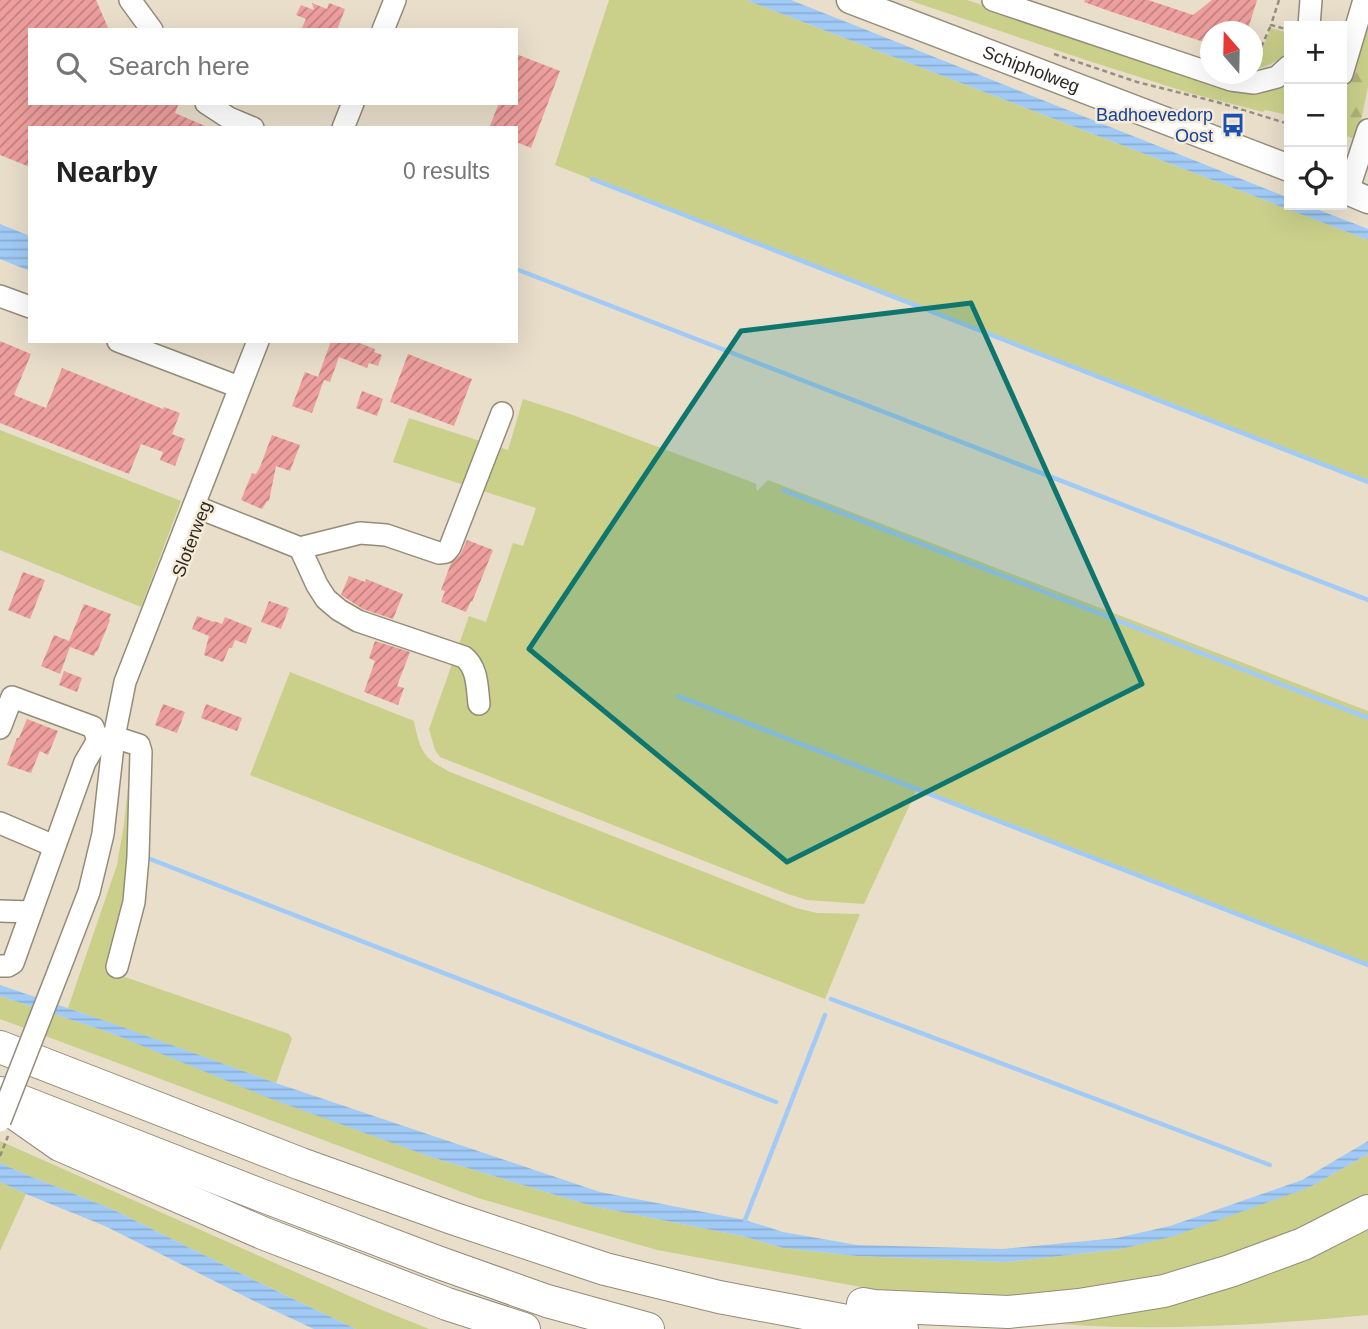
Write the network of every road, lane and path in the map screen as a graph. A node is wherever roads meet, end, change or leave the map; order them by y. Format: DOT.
graph roads {
  1 [pos="130,0"];
  2 [pos="395,0"];
  3 [pos="850,0"];
  4 [pos="993,0"];
  5 [pos="1279,0"];
  6 [pos="1311,0"];
  7 [pos="1364,0"];
  8 [pos="1309,21"];
  9 [pos="1271,24"];
  10 [pos="151,28"];
  11 [pos="384,28"];
  12 [pos="1284,28"];
  13 [pos="1263,43"];
  14 [pos="1047,52"];
  15 [pos="1347,57"];
  16 [pos="1284,70"];
  17 [pos="209,105"];
  18 [pos="352,105"];
  19 [pos="1284,123"];
  20 [pos="248,126"];
  21 [pos="344,126"];
  22 [pos="1368,130"];
  23 [pos="1284,166"];
  24 [pos="1352,193"];
  25 [pos="0,296"];
  26 [pos="28,306"];
  27 [pos="123,343"];
  28 [pos="257,343"];
  29 [pos="239,387"];
  30 [pos="502,412"];
  31 [pos="194,506"];
  32 [pos="300,548"];
  33 [pos="479,704"];
  34 [pos="0,729"];
  35 [pos="106,738"];
  36 [pos="0,823"];
  37 [pos="54,846"];
  38 [pos="0,911"];
  39 [pos="31,912"];
  40 [pos="6,964"];
  41 [pos="117,967"];
  42 [pos="0,1046"];
  43 [pos="0,1093"];
  44 [pos="0,1103"];
  45 [pos="0,1121"];
  46 [pos="1368,1210"];
  47 [pos="605,1269"];
  48 [pos="524,1329"];
  49 [pos="648,1329"];
  50 [pos="902,1329"];
  1 -- 10 [label="street"];
  2 -- 11 [label="street"];
  3 -- 23 [label="main road, Schipholweg"];
  4 -- 16 [label="street"];
  5 -- 9 [label="path"];
  6 -- 8 [label="street"];
  7 -- 15 [label="street"];
  9 -- 12 [label="path"];
  9 -- 13 [label="path"];
  14 -- 19 [label="path, Schipholweg"];
  17 -- 20 [label="street"];
  18 -- 21 [label="street"];
  22 -- 24 [label="street"];
  25 -- 26 [label="street"];
  27 -- 29 [label="street"];
  28 -- 29 [label="street, Sloterweg"];
  29 -- 31 [label="street, Sloterweg"];
  30 -- 32 [label="street"];
  31 -- 32 [label="street"];
  31 -- 35 [label="street, Sloterweg"];
  32 -- 33 [label="street"];
  34 -- 35 [label="street"];
  35 -- 37 [label="street, Sloterweg"];
  35 -- 41 [label="street"];
  35 -- 45 [label="street, Sloterweg, bridge"];
  36 -- 37 [label="street"];
  37 -- 39 [label="street, Sloterweg"];
  38 -- 39 [label="street"];
  39 -- 40 [label="street, Sloterweg"];
  42 -- 47 [label="highway"];
  43 -- 49 [label="highway"];
  44 -- 48 [label="highway"];
  46 -- 47 [label="highway"];
  47 -- 50 [label="highway"];
}
